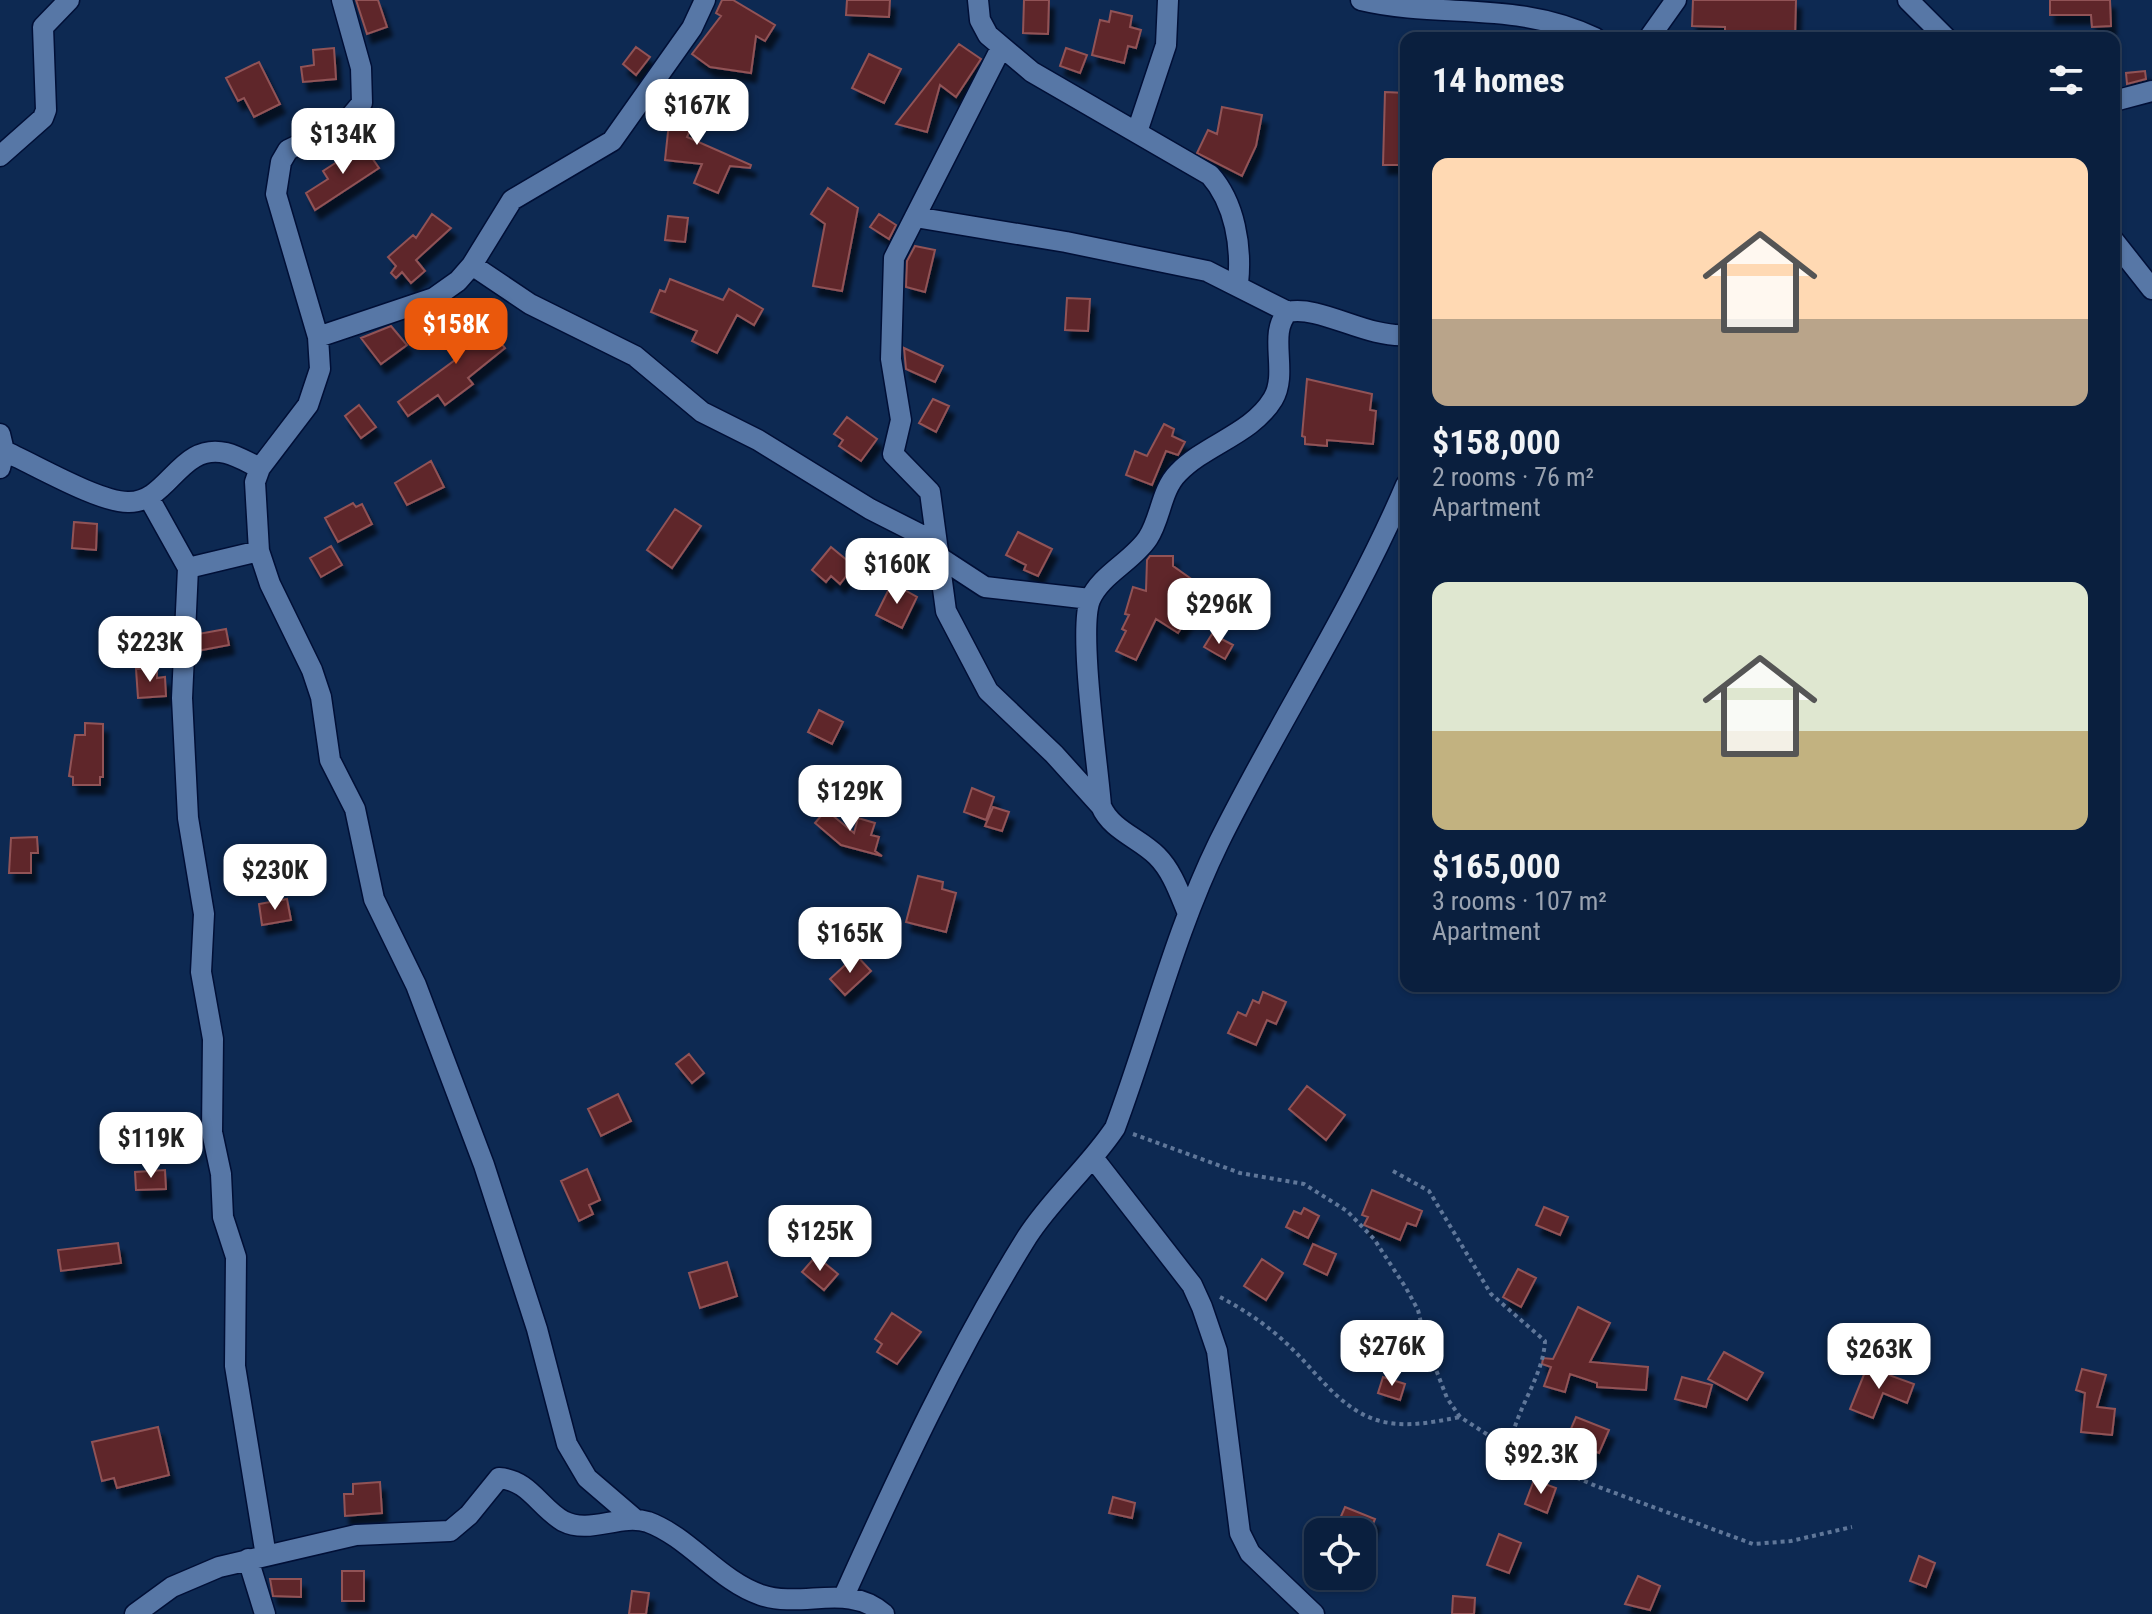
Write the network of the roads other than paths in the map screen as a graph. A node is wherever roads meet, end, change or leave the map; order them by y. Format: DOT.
graph roads {
  1 [pos="69,0"];
  2 [pos="342,0"];
  3 [pos="705,0"];
  4 [pos="978,0"];
  5 [pos="1168,0"];
  6 [pos="1361,0"];
  7 [pos="1676,0"];
  8 [pos="1908,0"];
  9 [pos="1581,32"];
  10 [pos="1653,32"];
  11 [pos="1940,32"];
  12 [pos="1001,48"];
  13 [pos="2152,91"];
  14 [pos="2120,99"];
  15 [pos="1137,132"];
  16 [pos="0,156"];
  17 [pos="915,217"];
  18 [pos="2120,249"];
  19 [pos="472,265"];
  20 [pos="1238,284"];
  21 [pos="2152,289"];
  22 [pos="1288,312"];
  23 [pos="1400,335"];
  24 [pos="318,337"];
  25 [pos="1,451"];
  26 [pos="260,468"];
  27 [pos="149,498"];
  28 [pos="1400,498"];
  29 [pos="936,548"];
  30 [pos="259,551"];
  31 [pos="188,568"];
  32 [pos="1090,599"];
  33 [pos="1101,806"];
  34 [pos="1187,911"];
  35 [pos="1094,1159"];
  36 [pos="636,1520"];
  37 [pos="257,1557"];
  38 [pos="829,1602"];
  39 [pos="135,1614"];
  40 [pos="265,1614"];
  41 [pos="884,1614"];
  42 [pos="1314,1614"];
  1 -- 16 [label="street"];
  2 -- 24 [label="street"];
  3 -- 19 [label="street"];
  4 -- 12 [label="street"];
  5 -- 15 [label="street"];
  6 -- 9 [label="street"];
  7 -- 10 [label="street"];
  8 -- 11 [label="street"];
  12 -- 15 [label="street"];
  12 -- 17 [label="street"];
  13 -- 14 [label="street"];
  15 -- 20 [label="street"];
  17 -- 20 [label="street"];
  17 -- 29 [label="street"];
  18 -- 21 [label="street"];
  19 -- 24 [label="street"];
  19 -- 29 [label="street"];
  20 -- 22 [label="street"];
  22 -- 23 [label="street"];
  22 -- 32 [label="street"];
  24 -- 26 [label="street"];
  25 -- 27 [label="street"];
  26 -- 27 [label="street"];
  26 -- 30 [label="street"];
  27 -- 31 [label="street"];
  28 -- 34 [label="street"];
  29 -- 32 [label="street"];
  29 -- 33 [label="street"];
  30 -- 31 [label="street"];
  30 -- 36 [label="street"];
  31 -- 37 [label="street"];
  32 -- 33 [label="street"];
  33 -- 34 [label="street"];
  34 -- 35 [label="street"];
  35 -- 38 [label="street"];
  35 -- 42 [label="street"];
  36 -- 37 [label="street"];
  36 -- 38 [label="street"];
  37 -- 39 [label="street"];
  37 -- 40 [label="street"];
  38 -- 41 [label="street"];
}
